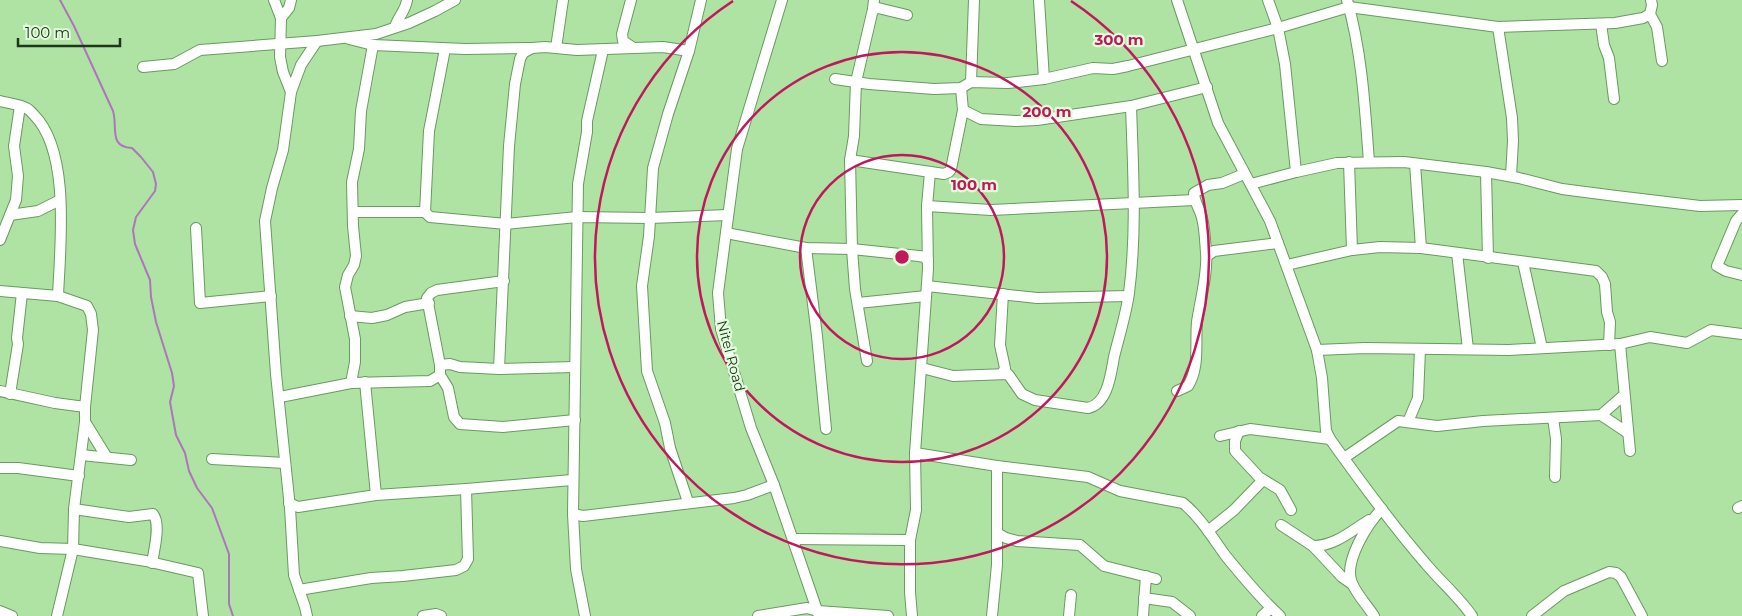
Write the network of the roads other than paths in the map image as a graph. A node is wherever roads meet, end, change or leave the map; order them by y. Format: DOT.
graph roads {
  1 [pos="274,0"];
  2 [pos="291,0"];
  3 [pos="408,0"];
  4 [pos="455,0"];
  5 [pos="563,0"];
  6 [pos="631,0"];
  7 [pos="701,0"];
  8 [pos="782,0"];
  9 [pos="974,0"];
  10 [pos="1039,0"];
  11 [pos="1177,0"];
  12 [pos="1268,0"];
  13 [pos="1651,0"];
  14 [pos="1348,3"];
  15 [pos="874,5"];
  16 [pos="1650,14"];
  17 [pos="906,15"];
  18 [pos="281,18"];
  19 [pos="1601,24"];
  20 [pos="395,27"];
  21 [pos="1498,27"];
  22 [pos="1278,28"];
  23 [pos="344,37"];
  24 [pos="317,41"];
  25 [pos="280,44"];
  26 [pos="373,45"];
  27 [pos="632,47"];
  28 [pos="532,48"];
  29 [pos="556,48"];
  30 [pos="445,49"];
  31 [pos="1194,49"];
  32 [pos="603,50"];
  33 [pos="689,51"];
  34 [pos="1662,61"];
  35 [pos="143,67"];
  36 [pos="835,79"];
  37 [pos="1044,80"];
  38 [pos="856,82"];
  39 [pos="971,82"];
  40 [pos="961,88"];
  41 [pos="1207,88"];
  42 [pos="291,92"];
  43 [pos="1614,100"];
  44 [pos="0,101"];
  45 [pos="20,106"];
  46 [pos="1131,106"];
  47 [pos="964,110"];
  48 [pos="850,160"];
  49 [pos="1348,162"];
  50 [pos="1369,162"];
  51 [pos="1415,164"];
  52 [pos="930,172"];
  53 [pos="1296,172"];
  54 [pos="1486,172"];
  55 [pos="1244,174"];
  56 [pos="1510,176"];
  57 [pos="1251,184"];
  58 [pos="60,200"];
  59 [pos="1194,200"];
  60 [pos="1134,202"];
  61 [pos="1742,205"];
  62 [pos="927,206"];
  63 [pos="353,212"];
  64 [pos="425,212"];
  65 [pos="1742,214"];
  66 [pos="728,215"];
  67 [pos="10,216"];
  68 [pos="577,217"];
  69 [pos="650,218"];
  70 [pos="506,224"];
  71 [pos="196,228"];
  72 [pos="726,233"];
  73 [pos="0,240"];
  74 [pos="1278,243"];
  75 [pos="806,248"];
  76 [pos="1421,248"];
  77 [pos="852,249"];
  78 [pos="1352,250"];
  79 [pos="1457,253"];
  80 [pos="1207,256"];
  81 [pos="1488,258"];
  82 [pos="928,261"];
  83 [pos="1523,262"];
  84 [pos="1287,266"];
  85 [pos="1742,274"];
  86 [pos="504,281"];
  87 [pos="0,291"];
  88 [pos="927,291"];
  89 [pos="22,293"];
  90 [pos="1003,294"];
  91 [pos="58,296"];
  92 [pos="271,296"];
  93 [pos="1128,296"];
  94 [pos="429,302"];
  95 [pos="858,302"];
  96 [pos="350,316"];
  97 [pos="1742,334"];
  98 [pos="1615,345"];
  99 [pos="1420,348"];
  100 [pos="1542,348"];
  101 [pos="1468,349"];
  102 [pos="1317,350"];
  103 [pos="866,361"];
  104 [pos="574,367"];
  105 [pos="922,368"];
  106 [pos="499,369"];
  107 [pos="440,370"];
  108 [pos="1002,374"];
  109 [pos="365,382"];
  110 [pos="350,383"];
  111 [pos="1177,391"];
  112 [pos="5,393"];
  113 [pos="1624,395"];
  114 [pos="280,397"];
  115 [pos="85,407"];
  116 [pos="1601,414"];
  117 [pos="1553,418"];
  118 [pos="575,420"];
  119 [pos="85,422"];
  120 [pos="1408,422"];
  121 [pos="826,429"];
  122 [pos="1239,431"];
  123 [pos="1628,433"];
  124 [pos="1220,436"];
  125 [pos="1330,439"];
  126 [pos="1630,451"];
  127 [pos="915,453"];
  128 [pos="81,455"];
  129 [pos="106,456"];
  130 [pos="1344,458"];
  131 [pos="212,459"];
  132 [pos="131,460"];
  133 [pos="285,463"];
  134 [pos="997,466"];
  135 [pos="0,468"];
  136 [pos="79,476"];
  137 [pos="1555,477"];
  138 [pos="572,480"];
  139 [pos="1263,480"];
  140 [pos="774,486"];
  141 [pos="466,489"];
  142 [pos="376,495"];
  143 [pos="688,502"];
  144 [pos="289,503"];
  145 [pos="74,509"];
  146 [pos="1382,509"];
  147 [pos="1292,510"];
  148 [pos="576,518"];
  149 [pos="1372,519"];
  150 [pos="1281,526"];
  151 [pos="1208,531"];
  152 [pos="997,533"];
  153 [pos="793,540"];
  154 [pos="910,540"];
  155 [pos="0,541"];
  156 [pos="1313,546"];
  157 [pos="73,549"];
  158 [pos="152,563"];
  159 [pos="1352,584"];
  160 [pos="299,590"];
  161 [pos="1071,595"];
  162 [pos="1144,598"];
  163 [pos="1271,608"];
  164 [pos="0,611"];
  165 [pos="818,614"];
  166 [pos="12,616"];
  167 [pos="56,616"];
  168 [pos="204,616"];
  169 [pos="307,616"];
  170 [pos="423,616"];
  171 [pos="442,616"];
  172 [pos="585,616"];
  173 [pos="758,616"];
  174 [pos="888,616"];
  175 [pos="912,616"];
  176 [pos="992,616"];
  177 [pos="1069,616"];
  178 [pos="1142,616"];
  179 [pos="1190,616"];
  180 [pos="1262,616"];
  181 [pos="1280,616"];
  182 [pos="1374,616"];
  183 [pos="1472,616"];
  184 [pos="1532,616"];
  185 [pos="1642,616"];
  1 -- 18 [label="street"];
  2 -- 18 [label="street"];
  3 -- 20 [label="street"];
  4 -- 20 [label="street"];
  5 -- 29 [label="street"];
  6 -- 27 [label="street"];
  7 -- 33 [label="street"];
  8 -- 66 [label="street, Nitel Road"];
  9 -- 39 [label="street"];
  10 -- 37 [label="street"];
  11 -- 31 [label="street"];
  12 -- 22 [label="street"];
  13 -- 16 [label="street"];
  14 -- 21 [label="street"];
  14 -- 22 [label="street"];
  14 -- 50 [label="street"];
  15 -- 17 [label="street"];
  15 -- 38 [label="street"];
  16 -- 19 [label="street"];
  16 -- 34 [label="street"];
  18 -- 25 [label="street"];
  19 -- 21 [label="street"];
  19 -- 43 [label="street"];
  20 -- 23 [label="street"];
  21 -- 56 [label="street"];
  22 -- 31 [label="street"];
  22 -- 53 [label="street"];
  23 -- 24 [label="street"];
  23 -- 26 [label="street"];
  24 -- 25 [label="street"];
  24 -- 42 [label="street"];
  25 -- 35 [label="street"];
  25 -- 42 [label="street"];
  26 -- 30 [label="street"];
  26 -- 63 [label="street"];
  27 -- 32 [label="street"];
  27 -- 33 [label="street"];
  28 -- 29 [label="street"];
  28 -- 30 [label="street"];
  28 -- 70 [label="street"];
  29 -- 32 [label="street"];
  30 -- 64 [label="street"];
  31 -- 37 [label="street"];
  31 -- 41 [label="street"];
  32 -- 68 [label="street"];
  33 -- 69 [label="street"];
  36 -- 38 [label="street"];
  37 -- 39 [label="street"];
  38 -- 40 [label="street"];
  38 -- 48 [label="street"];
  39 -- 40 [label="street"];
  40 -- 47 [label="street"];
  41 -- 46 [label="street"];
  41 -- 55 [label="street"];
  42 -- 92 [label="street"];
  44 -- 45 [label="street"];
  45 -- 58 [label="street"];
  45 -- 67 [label="street"];
  46 -- 47 [label="street"];
  46 -- 60 [label="street"];
  47 -- 52 [label="street"];
  48 -- 52 [label="street"];
  48 -- 77 [label="street"];
  49 -- 50 [label="street"];
  49 -- 53 [label="street"];
  49 -- 78 [label="street"];
  50 -- 51 [label="street"];
  51 -- 54 [label="street"];
  51 -- 76 [label="street"];
  52 -- 62 [label="street"];
  53 -- 57 [label="street"];
  54 -- 56 [label="street"];
  54 -- 81 [label="street"];
  55 -- 57 [label="street"];
  55 -- 59 [label="street"];
  56 -- 61 [label="street"];
  57 -- 74 [label="street"];
  58 -- 67 [label="street"];
  58 -- 91 [label="street"];
  59 -- 60 [label="street"];
  59 -- 80 [label="street"];
  60 -- 62 [label="street"];
  60 -- 93 [label="street"];
  62 -- 82 [label="street"];
  63 -- 64 [label="street"];
  63 -- 96 [label="street"];
  64 -- 70 [label="street"];
  65 -- 85 [label="street"];
  66 -- 69 [label="street"];
  66 -- 72 [label="street, Nitel Road"];
  67 -- 73 [label="street"];
  68 -- 69 [label="street"];
  68 -- 70 [label="street"];
  68 -- 104 [label="street"];
  69 -- 143 [label="street"];
  70 -- 86 [label="street"];
  71 -- 92 [label="street"];
  72 -- 75 [label="street"];
  72 -- 140 [label="street, Nitel Road"];
  74 -- 80 [label="street"];
  74 -- 84 [label="street"];
  75 -- 77 [label="street"];
  75 -- 121 [label="street"];
  76 -- 78 [label="street"];
  76 -- 79 [label="street"];
  77 -- 82 [label="street"];
  77 -- 95 [label="street"];
  78 -- 84 [label="street"];
  79 -- 81 [label="street"];
  79 -- 101 [label="street"];
  80 -- 111 [label="street"];
  81 -- 83 [label="street"];
  82 -- 88 [label="street"];
  83 -- 98 [label="street"];
  83 -- 100 [label="street"];
  84 -- 102 [label="street"];
  86 -- 94 [label="street"];
  86 -- 106 [label="street"];
  87 -- 89 [label="street"];
  88 -- 90 [label="street"];
  88 -- 95 [label="street"];
  88 -- 105 [label="street"];
  89 -- 91 [label="street"];
  89 -- 112 [label="street"];
  90 -- 93 [label="street"];
  90 -- 108 [label="street"];
  91 -- 115 [label="street"];
  92 -- 114 [label="street"];
  93 -- 108 [label="street"];
  94 -- 96 [label="street"];
  94 -- 107 [label="street"];
  95 -- 103 [label="street"];
  96 -- 110 [label="street"];
  97 -- 98 [label="street"];
  98 -- 100 [label="street"];
  98 -- 113 [label="street"];
  99 -- 101 [label="street"];
  99 -- 102 [label="street"];
  99 -- 120 [label="street"];
  100 -- 101 [label="street"];
  102 -- 125 [label="street"];
  104 -- 106 [label="street"];
  104 -- 118 [label="street"];
  105 -- 108 [label="street"];
  105 -- 127 [label="street"];
  106 -- 107 [label="street"];
  107 -- 109 [label="street"];
  107 -- 118 [label="street"];
  109 -- 110 [label="street"];
  109 -- 142 [label="street"];
  110 -- 114 [label="street"];
  112 -- 115 [label="street"];
  113 -- 116 [label="street"];
  113 -- 123 [label="street"];
  114 -- 133 [label="street"];
  115 -- 119 [label="street"];
  116 -- 117 [label="street"];
  116 -- 123 [label="street"];
  117 -- 120 [label="street"];
  117 -- 137 [label="street"];
  118 -- 138 [label="street"];
  119 -- 128 [label="street"];
  119 -- 129 [label="street"];
  120 -- 130 [label="street"];
  122 -- 124 [label="street"];
  122 -- 125 [label="street"];
  122 -- 139 [label="street"];
  123 -- 126 [label="street"];
  125 -- 130 [label="street"];
  127 -- 134 [label="street"];
  127 -- 154 [label="street"];
  128 -- 129 [label="street"];
  128 -- 136 [label="street"];
  129 -- 132 [label="street"];
  130 -- 146 [label="street"];
  131 -- 133 [label="street"];
  133 -- 144 [label="street"];
  134 -- 151 [label="street"];
  134 -- 152 [label="street"];
  135 -- 136 [label="street"];
  136 -- 145 [label="street"];
  138 -- 141 [label="street"];
  138 -- 148 [label="street"];
  139 -- 147 [label="street"];
  139 -- 151 [label="street"];
  140 -- 143 [label="street"];
  140 -- 153 [label="street, Nitel Road"];
  141 -- 142 [label="street"];
  141 -- 160 [label="street"];
  142 -- 144 [label="street"];
  143 -- 148 [label="street"];
  144 -- 160 [label="street"];
  145 -- 157 [label="street"];
  145 -- 158 [label="street"];
  146 -- 149 [label="street"];
  146 -- 183 [label="street"];
  148 -- 172 [label="street"];
  149 -- 156 [label="street"];
  149 -- 159 [label="street"];
  150 -- 156 [label="street"];
  151 -- 163 [label="street"];
  152 -- 162 [label="street"];
  152 -- 176 [label="street"];
  153 -- 154 [label="street"];
  153 -- 165 [label="street, Nitel Road"];
  154 -- 175 [label="street"];
  155 -- 157 [label="street"];
  156 -- 159 [label="street"];
  157 -- 158 [label="street"];
  157 -- 167 [label="street"];
  158 -- 168 [label="street"];
  159 -- 182 [label="street"];
  160 -- 169 [label="street"];
  161 -- 177 [label="street"];
  162 -- 178 [label="street"];
  162 -- 179 [label="street"];
  163 -- 180 [label="street"];
  163 -- 181 [label="street"];
  164 -- 166 [label="street"];
  165 -- 173 [label="street"];
  165 -- 174 [label="street"];
  170 -- 171 [label="street"];
  184 -- 185 [label="street"];
}
